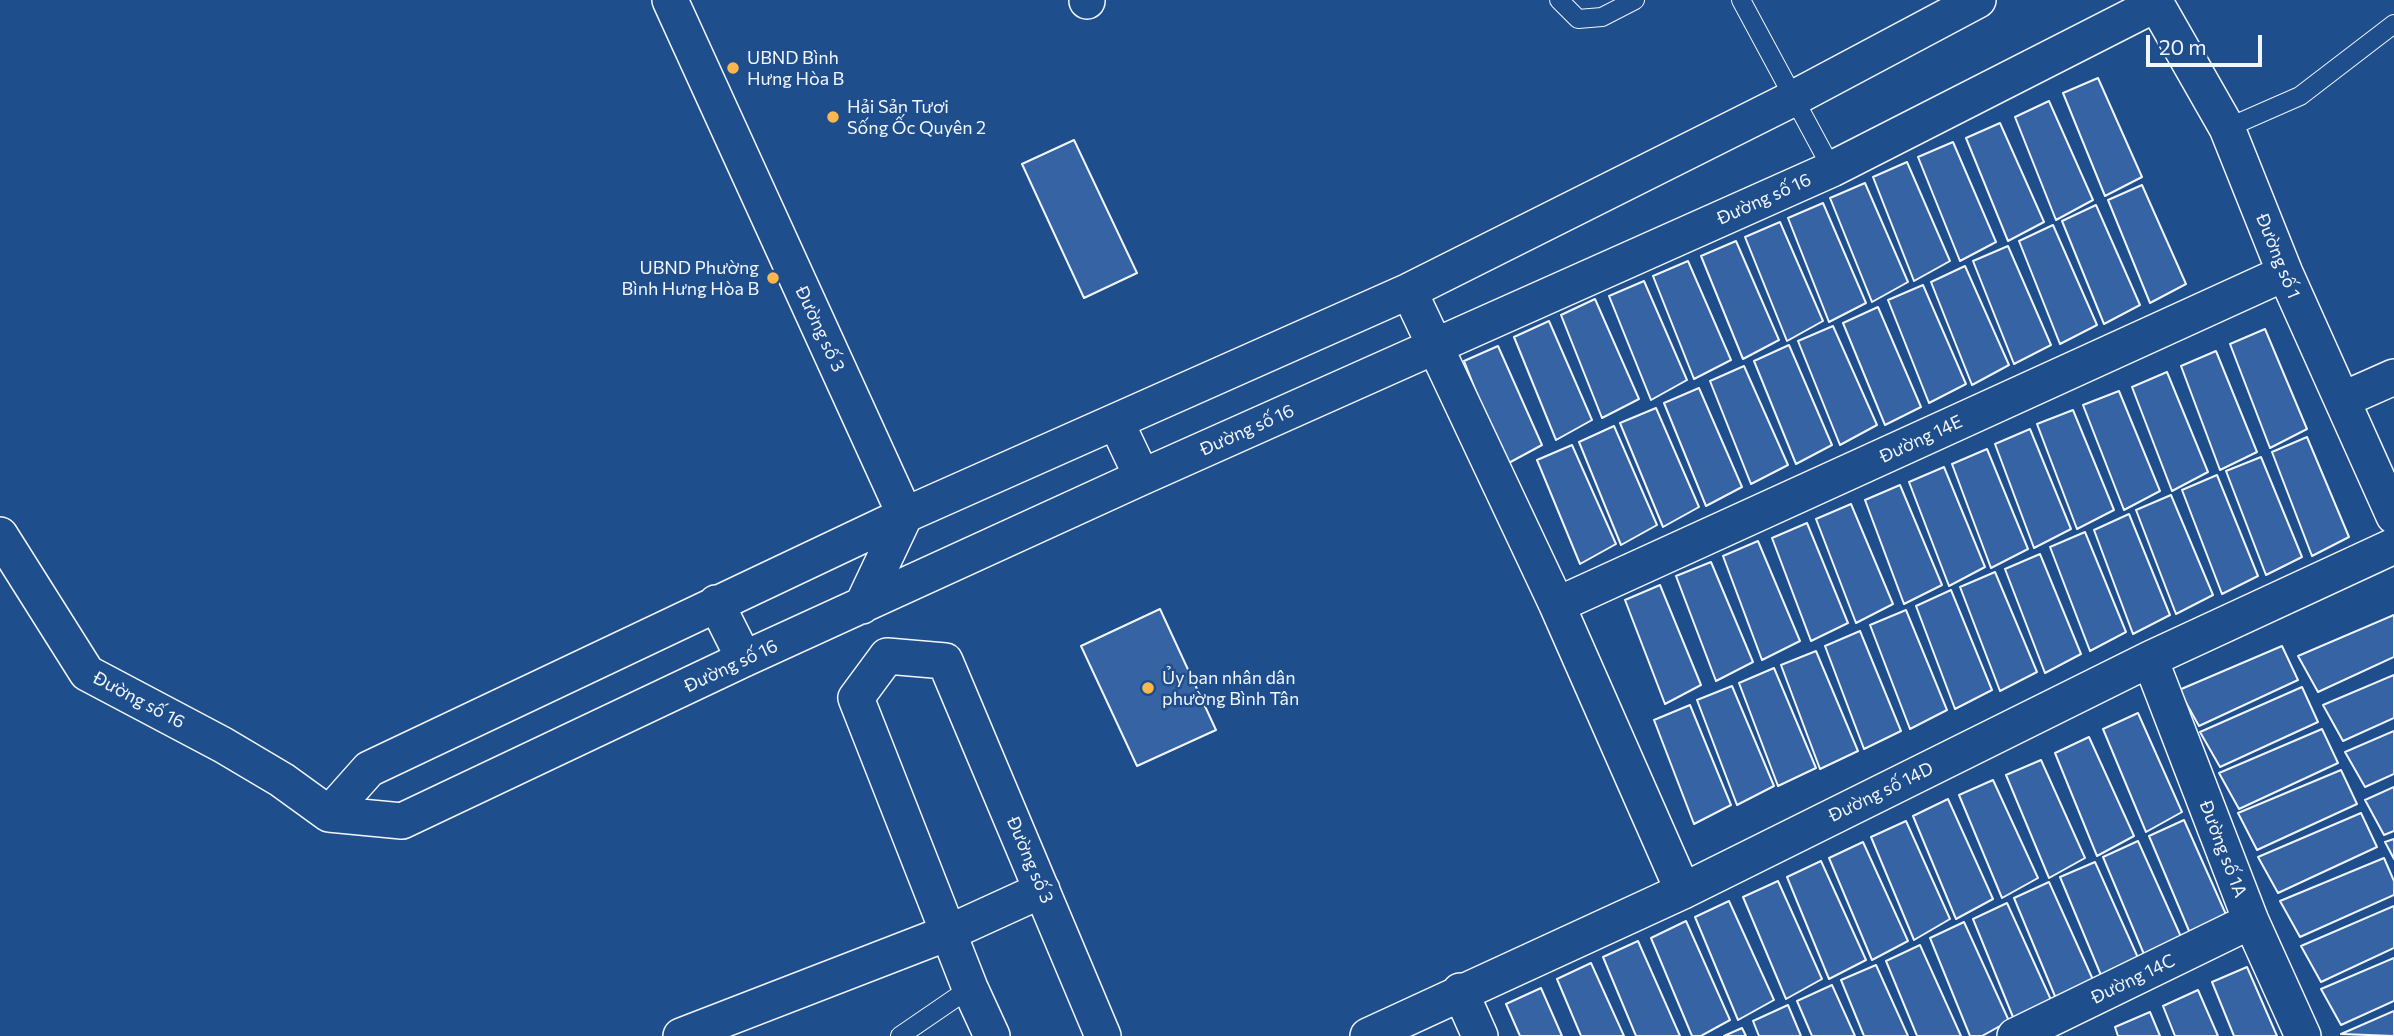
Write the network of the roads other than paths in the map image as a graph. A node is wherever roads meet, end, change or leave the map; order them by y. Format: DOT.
graph roads {
  1 [pos="670,0"];
  2 [pos="1559,0"];
  3 [pos="1635,0"];
  4 [pos="1741,0"];
  5 [pos="1978,0"];
  6 [pos="2155,2"];
  7 [pos="2394,24"];
  8 [pos="1794,98"];
  9 [pos="2227,128"];
  10 [pos="1832,169"];
  11 [pos="2285,274"];
  12 [pos="1409,291"];
  13 [pos="1435,344"];
  14 [pos="2394,377"];
  15 [pos="2342,400"];
  16 [pos="1116,422"];
  17 [pos="1142,477"];
  18 [pos="905,515"];
  19 [pos="2394,516"];
  20 [pos="0,535"];
  21 [pos="2394,546"];
  22 [pos="716,603"];
  23 [pos="862,606"];
  24 [pos="1557,606"];
  25 [pos="887,656"];
  26 [pos="744,659"];
  27 [pos="2150,659"];
  28 [pos="329,814"];
  29 [pos="1042,891"];
  30 [pos="1683,891"];
  31 [pos="2251,921"];
  32 [pos="950,932"];
  33 [pos="970,988"];
  34 [pos="1460,991"];
  35 [pos="681,1036"];
  36 [pos="900,1036"];
  37 [pos="992,1036"];
  38 [pos="1103,1036"];
  39 [pos="1367,1036"];
  40 [pos="1480,1036"];
  41 [pos="2015,1036"];
  42 [pos="2303,1036"];
  1 -- 18 [label="street, Đường số 3"];
  2 -- 3 [label="lane"];
  4 -- 8 [label="lane"];
  5 -- 8 [label="street"];
  6 -- 9 [label="street, Đường số 1"];
  6 -- 10 [label="street, Đường số 16"];
  7 -- 9 [label="lane"];
  8 -- 10 [label="lane"];
  8 -- 12 [label="street"];
  9 -- 11 [label="street, Đường số 1"];
  10 -- 13 [label="street, Đường số 16"];
  11 -- 15 [label="street, Đường số 1"];
  11 -- 24 [label="street, Đường 14E"];
  12 -- 13 [label="street"];
  12 -- 16 [label="street"];
  13 -- 17 [label="street, Đường số 16"];
  13 -- 24 [label="street"];
  14 -- 15 [label="street"];
  15 -- 19 [label="street, Đường số 1"];
  16 -- 17 [label="street"];
  16 -- 18 [label="street"];
  17 -- 23 [label="street, Đường số 16"];
  18 -- 22 [label="street"];
  18 -- 23 [label="street"];
  20 -- 28 [label="street, Đường số 16"];
  21 -- 27 [label="street, Đường số 14D"];
  22 -- 26 [label="street"];
  22 -- 28 [label="street"];
  23 -- 25 [label="street"];
  23 -- 26 [label="street, Đường số 16"];
  24 -- 30 [label="street"];
  25 -- 29 [label="street, Đường số 3"];
  25 -- 32 [label="street"];
  26 -- 28 [label="street, Đường số 16"];
  27 -- 30 [label="street, Đường số 14D"];
  27 -- 31 [label="street, Đường số 1A"];
  29 -- 32 [label="street"];
  29 -- 38 [label="street, Đường số 3"];
  30 -- 34 [label="street, Đường số 14D"];
  31 -- 41 [label="street, Đường 14C"];
  31 -- 42 [label="street, Đường số 1A"];
  32 -- 33 [label="street"];
  32 -- 35 [label="street"];
  33 -- 36 [label="lane"];
  33 -- 37 [label="street"];
  34 -- 39 [label="street, Đường số 14D"];
  34 -- 40 [label="street"];
}
